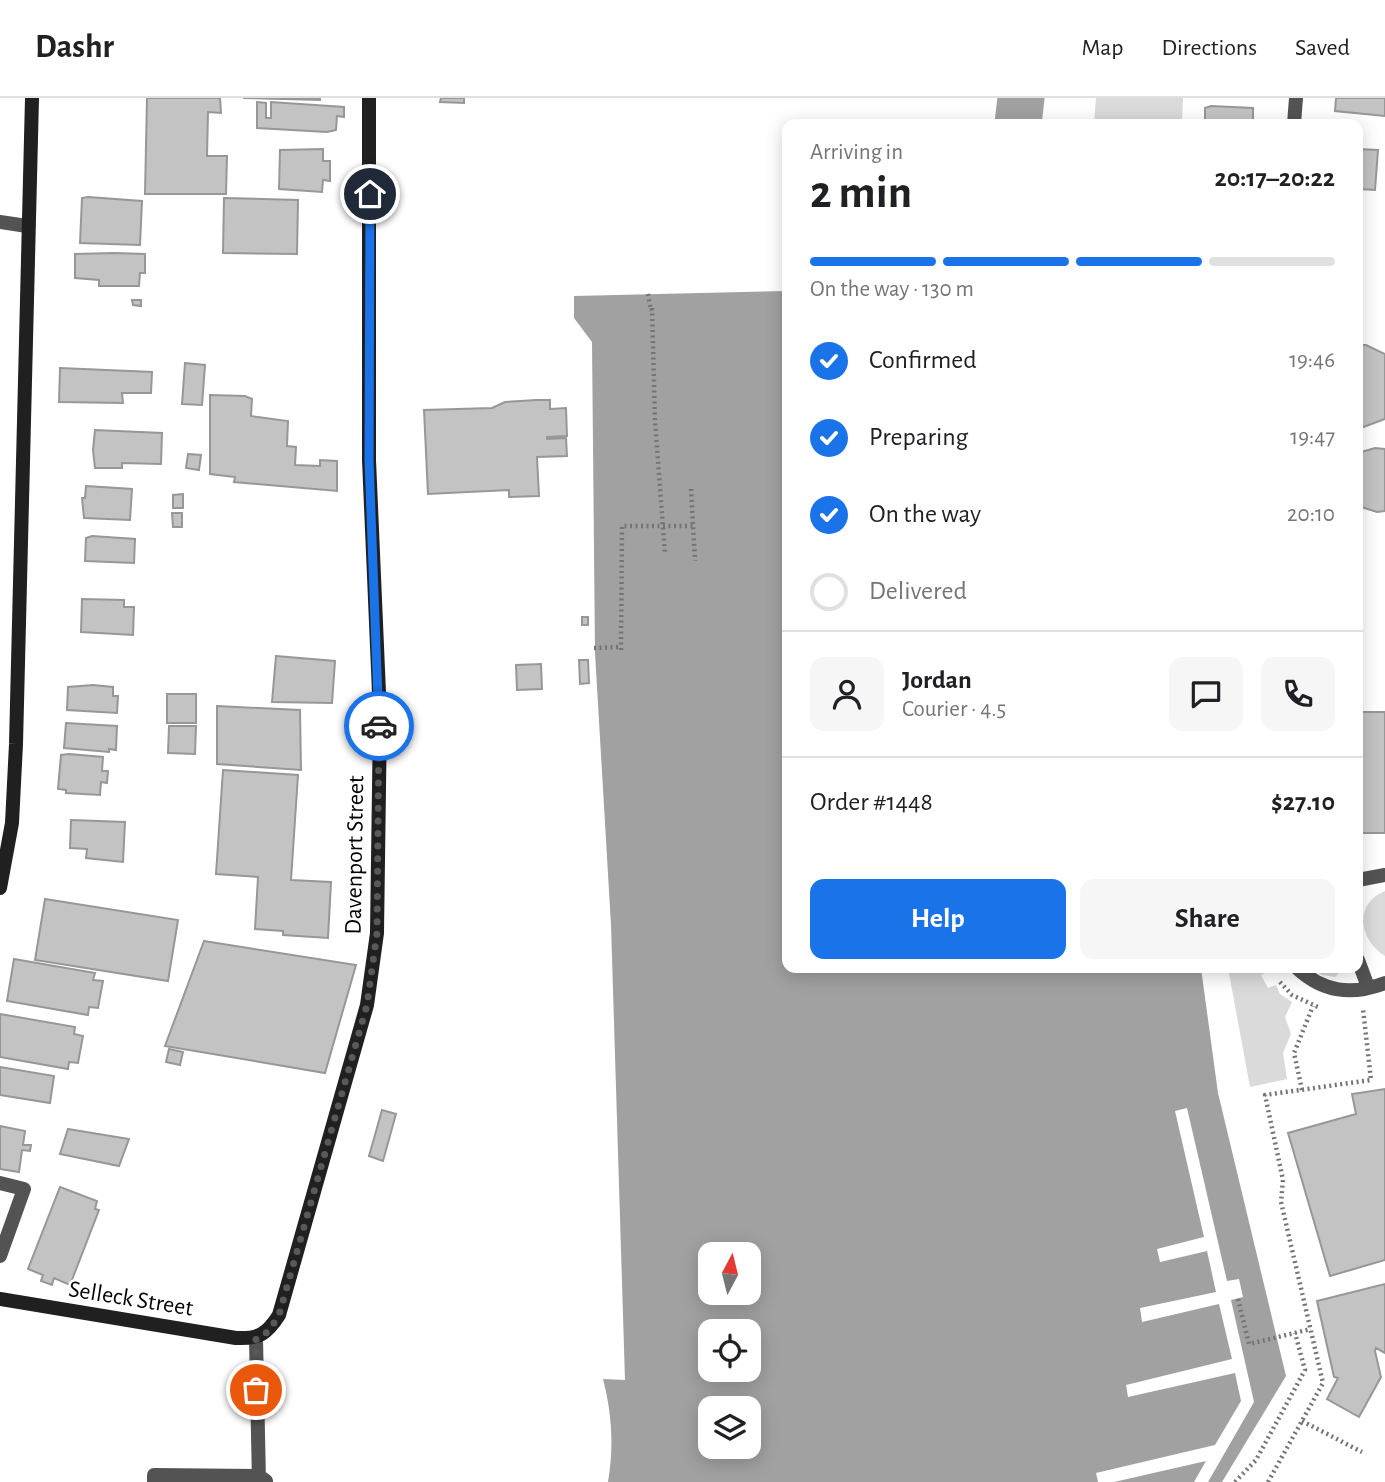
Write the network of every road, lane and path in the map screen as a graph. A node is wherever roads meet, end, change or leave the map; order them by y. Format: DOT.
graph roads {
  1 [pos="32,98"];
  2 [pos="369,98"];
  3 [pos="1296,98"];
  4 [pos="1294,119"];
  5 [pos="0,222"];
  6 [pos="27,226"];
  7 [pos="648,294"];
  8 [pos="652,308"];
  9 [pos="653,332"];
  10 [pos="691,489"];
  11 [pos="663,526"];
  12 [pos="693,526"];
  13 [pos="665,555"];
  14 [pos="695,561"];
  15 [pos="594,648"];
  16 [pos="1385,875"];
  17 [pos="1363,879"];
  18 [pos="0,888"];
  19 [pos="1303,973"];
  20 [pos="1363,973"];
  21 [pos="1385,983"];
  22 [pos="1368,987"];
  23 [pos="1312,1006"];
  24 [pos="1363,1008"];
  25 [pos="1301,1090"];
  26 [pos="0,1183"];
  27 [pos="0,1256"];
  28 [pos="0,1299"];
  29 [pos="1238,1299"];
  30 [pos="1311,1329"];
  31 [pos="1295,1333"];
  32 [pos="256,1339"];
  33 [pos="1302,1421"];
  34 [pos="1362,1452"];
  35 [pos="261,1480"];
  36 [pos="154,1482"];
  37 [pos="1235,1482"];
  38 [pos="1268,1482"];
  1 -- 6 [label="main road"];
  2 -- 32 [label="main road, Davenport Street"];
  3 -- 4 [label="street"];
  5 -- 6 [label="street"];
  6 -- 18 [label="main road"];
  7 -- 9 [label="path"];
  8 -- 9 [label="path"];
  9 -- 11 [label="path"];
  10 -- 12 [label="path"];
  11 -- 12 [label="path"];
  11 -- 13 [label="path"];
  11 -- 15 [label="path"];
  12 -- 14 [label="path"];
  16 -- 17 [label="street"];
  19 -- 22 [label="street"];
  20 -- 22 [label="street"];
  21 -- 22 [label="street"];
  23 -- 25 [label="path"];
  24 -- 25 [label="path"];
  25 -- 30 [label="path"];
  26 -- 27 [label="street"];
  28 -- 32 [label="main road, Selleck Street"];
  29 -- 31 [label="path"];
  30 -- 31 [label="path"];
  30 -- 33 [label="path"];
  31 -- 37 [label="path"];
  32 -- 35 [label="street"];
  33 -- 34 [label="path"];
  33 -- 38 [label="path"];
  35 -- 36 [label="street"];
}
